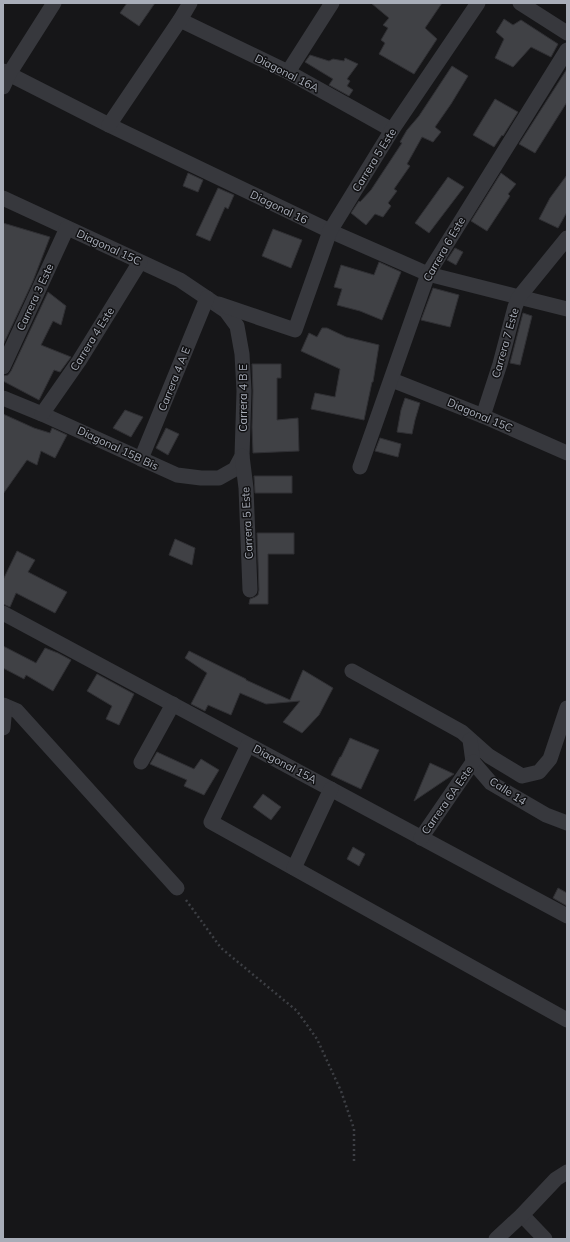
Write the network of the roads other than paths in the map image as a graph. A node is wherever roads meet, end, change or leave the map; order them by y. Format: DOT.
graph roads {
  1 [pos="54,3"];
  2 [pos="190,3"];
  3 [pos="332,3"];
  4 [pos="478,3"];
  5 [pos="520,3"];
  6 [pos="180,20"];
  7 [pos="567,33"];
  8 [pos="567,50"];
  9 [pos="288,72"];
  10 [pos="5,77"];
  11 [pos="109,125"];
  12 [pos="392,130"];
  13 [pos="3,198"];
  14 [pos="66,228"];
  15 [pos="330,231"];
  16 [pos="567,238"];
  17 [pos="140,262"];
  18 [pos="428,274"];
  19 [pos="518,297"];
  20 [pos="209,299"];
  21 [pos="567,309"];
  22 [pos="237,326"];
  23 [pos="295,330"];
  24 [pos="3,367"];
  25 [pos="392,380"];
  26 [pos="3,398"];
  27 [pos="42,414"];
  28 [pos="483,416"];
  29 [pos="567,453"];
  30 [pos="141,459"];
  31 [pos="238,463"];
  32 [pos="360,467"];
  33 [pos="250,590"];
  34 [pos="3,613"];
  35 [pos="352,671"];
  36 [pos="173,704"];
  37 [pos="4,705"];
  38 [pos="567,708"];
  39 [pos="3,728"];
  40 [pos="470,740"];
  41 [pos="248,745"];
  42 [pos="142,762"];
  43 [pos="473,762"];
  44 [pos="331,789"];
  45 [pos="567,823"];
  46 [pos="421,838"];
  47 [pos="294,868"];
  48 [pos="177,888"];
  49 [pos="567,916"];
  50 [pos="567,1020"];
  51 [pos="567,1172"];
  52 [pos="522,1215"];
  53 [pos="496,1239"];
  54 [pos="545,1239"];
  1 -- 10 [label="street"];
  2 -- 6 [label="street"];
  3 -- 9 [label="street"];
  4 -- 12 [label="street, Carrera 5 Este"];
  5 -- 7 [label="street"];
  6 -- 9 [label="street, Diagonal 16A"];
  6 -- 11 [label="street"];
  8 -- 18 [label="street, Carrera 6 Este"];
  9 -- 12 [label="street, Diagonal 16A"];
  10 -- 11 [label="street, Diagonal 16"];
  11 -- 15 [label="street, Diagonal 16"];
  12 -- 15 [label="street, Carrera 5 Este"];
  13 -- 14 [label="street, Diagonal 15C"];
  14 -- 17 [label="street, Diagonal 15C"];
  14 -- 24 [label="street, Carrera 3 Este"];
  15 -- 18 [label="street, Diagonal 16"];
  15 -- 23 [label="street, Carrera 5 Este"];
  16 -- 19 [label="street, Carrera 7 Este"];
  17 -- 20 [label="street, Diagonal 15C"];
  17 -- 27 [label="street, Carrera 4 Este"];
  18 -- 19 [label="street, Diagonal 16"];
  18 -- 25 [label="street, Carrera 6 Este"];
  19 -- 21 [label="street, Diagonal 16"];
  19 -- 28 [label="street, Carrera 7 Este"];
  20 -- 22 [label="street, Diagonal 15C"];
  20 -- 23 [label="street, Diagonal 15C"];
  20 -- 30 [label="street, Carrera 4 A E"];
  22 -- 31 [label="street, Carrera 4 B E"];
  25 -- 28 [label="street, Diagonal 15C"];
  25 -- 32 [label="street, Carrera 6 Este"];
  26 -- 27 [label="street, Diagonal 15B Bis"];
  27 -- 30 [label="street, Diagonal 15B Bis"];
  28 -- 29 [label="street, Diagonal 15C"];
  30 -- 31 [label="street, Diagonal 15B Bis"];
  31 -- 33 [label="street, Carrera 5 Este"];
  34 -- 36 [label="street, Diagonal 15A"];
  35 -- 40 [label="street"];
  36 -- 41 [label="street, Diagonal 15A"];
  36 -- 42 [label="street"];
  37 -- 39 [label="street"];
  37 -- 48 [label="street"];
  38 -- 40 [label="street"];
  40 -- 43 [label="street"];
  41 -- 44 [label="street, Diagonal 15A"];
  41 -- 47 [label="street"];
  43 -- 45 [label="street, Calle 14"];
  43 -- 46 [label="street, Carrera 6A Este"];
  44 -- 46 [label="street, Diagonal 15A"];
  44 -- 47 [label="street"];
  46 -- 49 [label="street, Diagonal 15A"];
  47 -- 50 [label="street"];
  51 -- 52 [label="street"];
  52 -- 53 [label="street"];
  52 -- 54 [label="street"];
}
